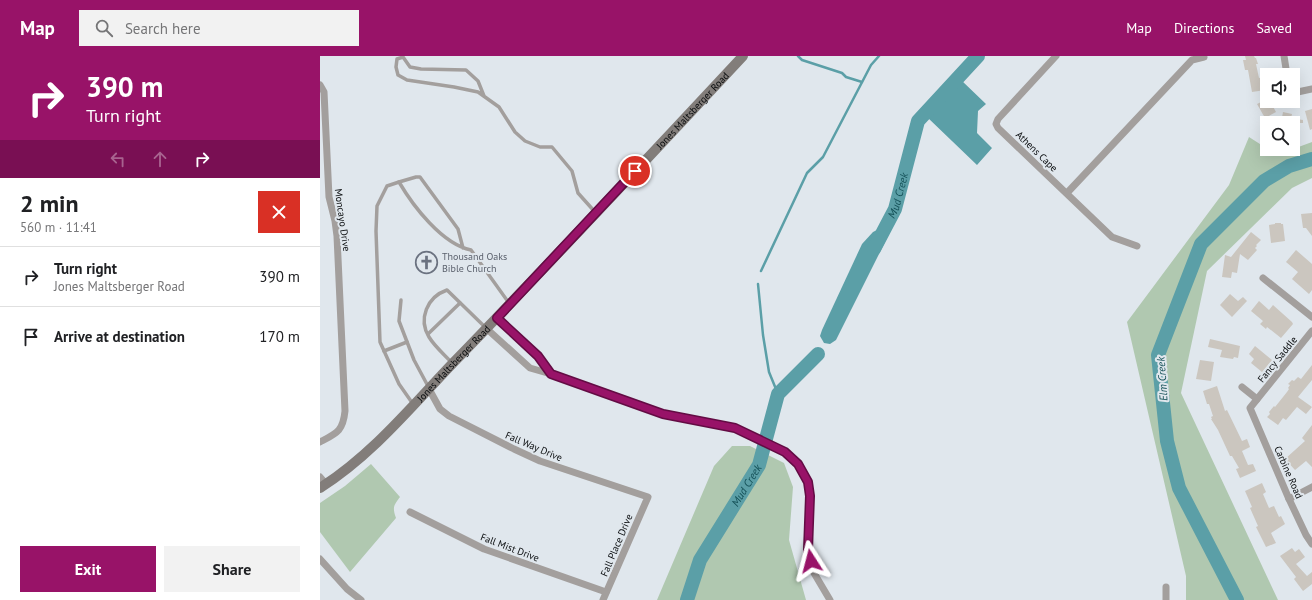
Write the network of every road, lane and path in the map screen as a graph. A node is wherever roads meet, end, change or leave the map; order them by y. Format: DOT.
graph roads {
  1 [pos="743,56"];
  2 [pos="1056,56"];
  3 [pos="1284,56"];
  4 [pos="1204,57"];
  5 [pos="1286,68"];
  6 [pos="320,85"];
  7 [pos="1312,89"];
  8 [pos="1300,92"];
  9 [pos="484,96"];
  10 [pos="399,182"];
  11 [pos="1067,193"];
  12 [pos="596,213"];
  13 [pos="1137,246"];
  14 [pos="463,248"];
  15 [pos="1262,278"];
  16 [pos="402,300"];
  17 [pos="460,303"];
  18 [pos="510,304"];
  19 [pos="1312,317"];
  20 [pos="497,318"];
  21 [pos="487,329"];
  22 [pos="1312,331"];
  23 [pos="428,334"];
  24 [pos="520,340"];
  25 [pos="407,342"];
  26 [pos="384,351"];
  27 [pos="510,351"];
  28 [pos="452,364"];
  29 [pos="551,374"];
  30 [pos="1242,387"];
  31 [pos="429,389"];
  32 [pos="1257,399"];
  33 [pos="413,405"];
  34 [pos="1250,408"];
  35 [pos="320,442"];
  36 [pos="322,483"];
  37 [pos="1312,487"];
  38 [pos="648,497"];
  39 [pos="1289,499"];
  40 [pos="410,512"];
  41 [pos="1312,544"];
  42 [pos="320,559"];
  43 [pos="322,567"];
  44 [pos="1166,587"];
  45 [pos="606,592"];
  46 [pos="360,600"];
  47 [pos="603,600"];
  48 [pos="830,600"];
  49 [pos="1166,600"];
  1 -- 12 [label="main road, Jones Maltsberger Road"];
  2 -- 11 [label="street, Athens Cape"];
  3 -- 5 [label="street"];
  4 -- 11 [label="street"];
  6 -- 35 [label="street, Moncayo Drive"];
  7 -- 8 [label="street"];
  9 -- 9 [label="lane"];
  9 -- 12 [label="lane"];
  10 -- 14 [label="lane"];
  10 -- 14 [label="lane"];
  10 -- 26 [label="lane"];
  11 -- 13 [label="street, Athens Cape"];
  12 -- 18 [label="main road, Jones Maltsberger Road"];
  14 -- 18 [label="lane"];
  15 -- 19 [label="street"];
  16 -- 25 [label="lane"];
  17 -- 21 [label="lane"];
  17 -- 23 [label="lane"];
  17 -- 23 [label="lane"];
  18 -- 20 [label="main road, Jones Maltsberger Road"];
  20 -- 21 [label="main road, Jones Maltsberger Road"];
  20 -- 24 [label="street"];
  21 -- 27 [label="street"];
  21 -- 28 [label="main road, Jones Maltsberger Road"];
  22 -- 32 [label="street, Fancy Saddle"];
  23 -- 28 [label="lane"];
  24 -- 27 [label="street"];
  24 -- 29 [label="street"];
  25 -- 26 [label="lane"];
  25 -- 31 [label="lane"];
  26 -- 33 [label="lane"];
  27 -- 29 [label="street"];
  28 -- 31 [label="main road, Jones Maltsberger Road"];
  29 -- 48 [label="street"];
  30 -- 32 [label="street"];
  31 -- 33 [label="main road, Jones Maltsberger Road"];
  31 -- 38 [label="street, Fall Way Drive"];
  32 -- 34 [label="street, Fancy Saddle"];
  33 -- 36 [label="main road, Jones Maltsberger Road"];
  34 -- 39 [label="street, Carbine Road"];
  37 -- 39 [label="street"];
  38 -- 45 [label="street, Fall Place Drive"];
  39 -- 41 [label="street, Carbine Road"];
  40 -- 45 [label="street, Fall Mist Drive"];
  42 -- 43 [label="street"];
  43 -- 46 [label="street"];
  44 -- 49 [label="street"];
  45 -- 47 [label="street, Fall Place Drive"];
}
